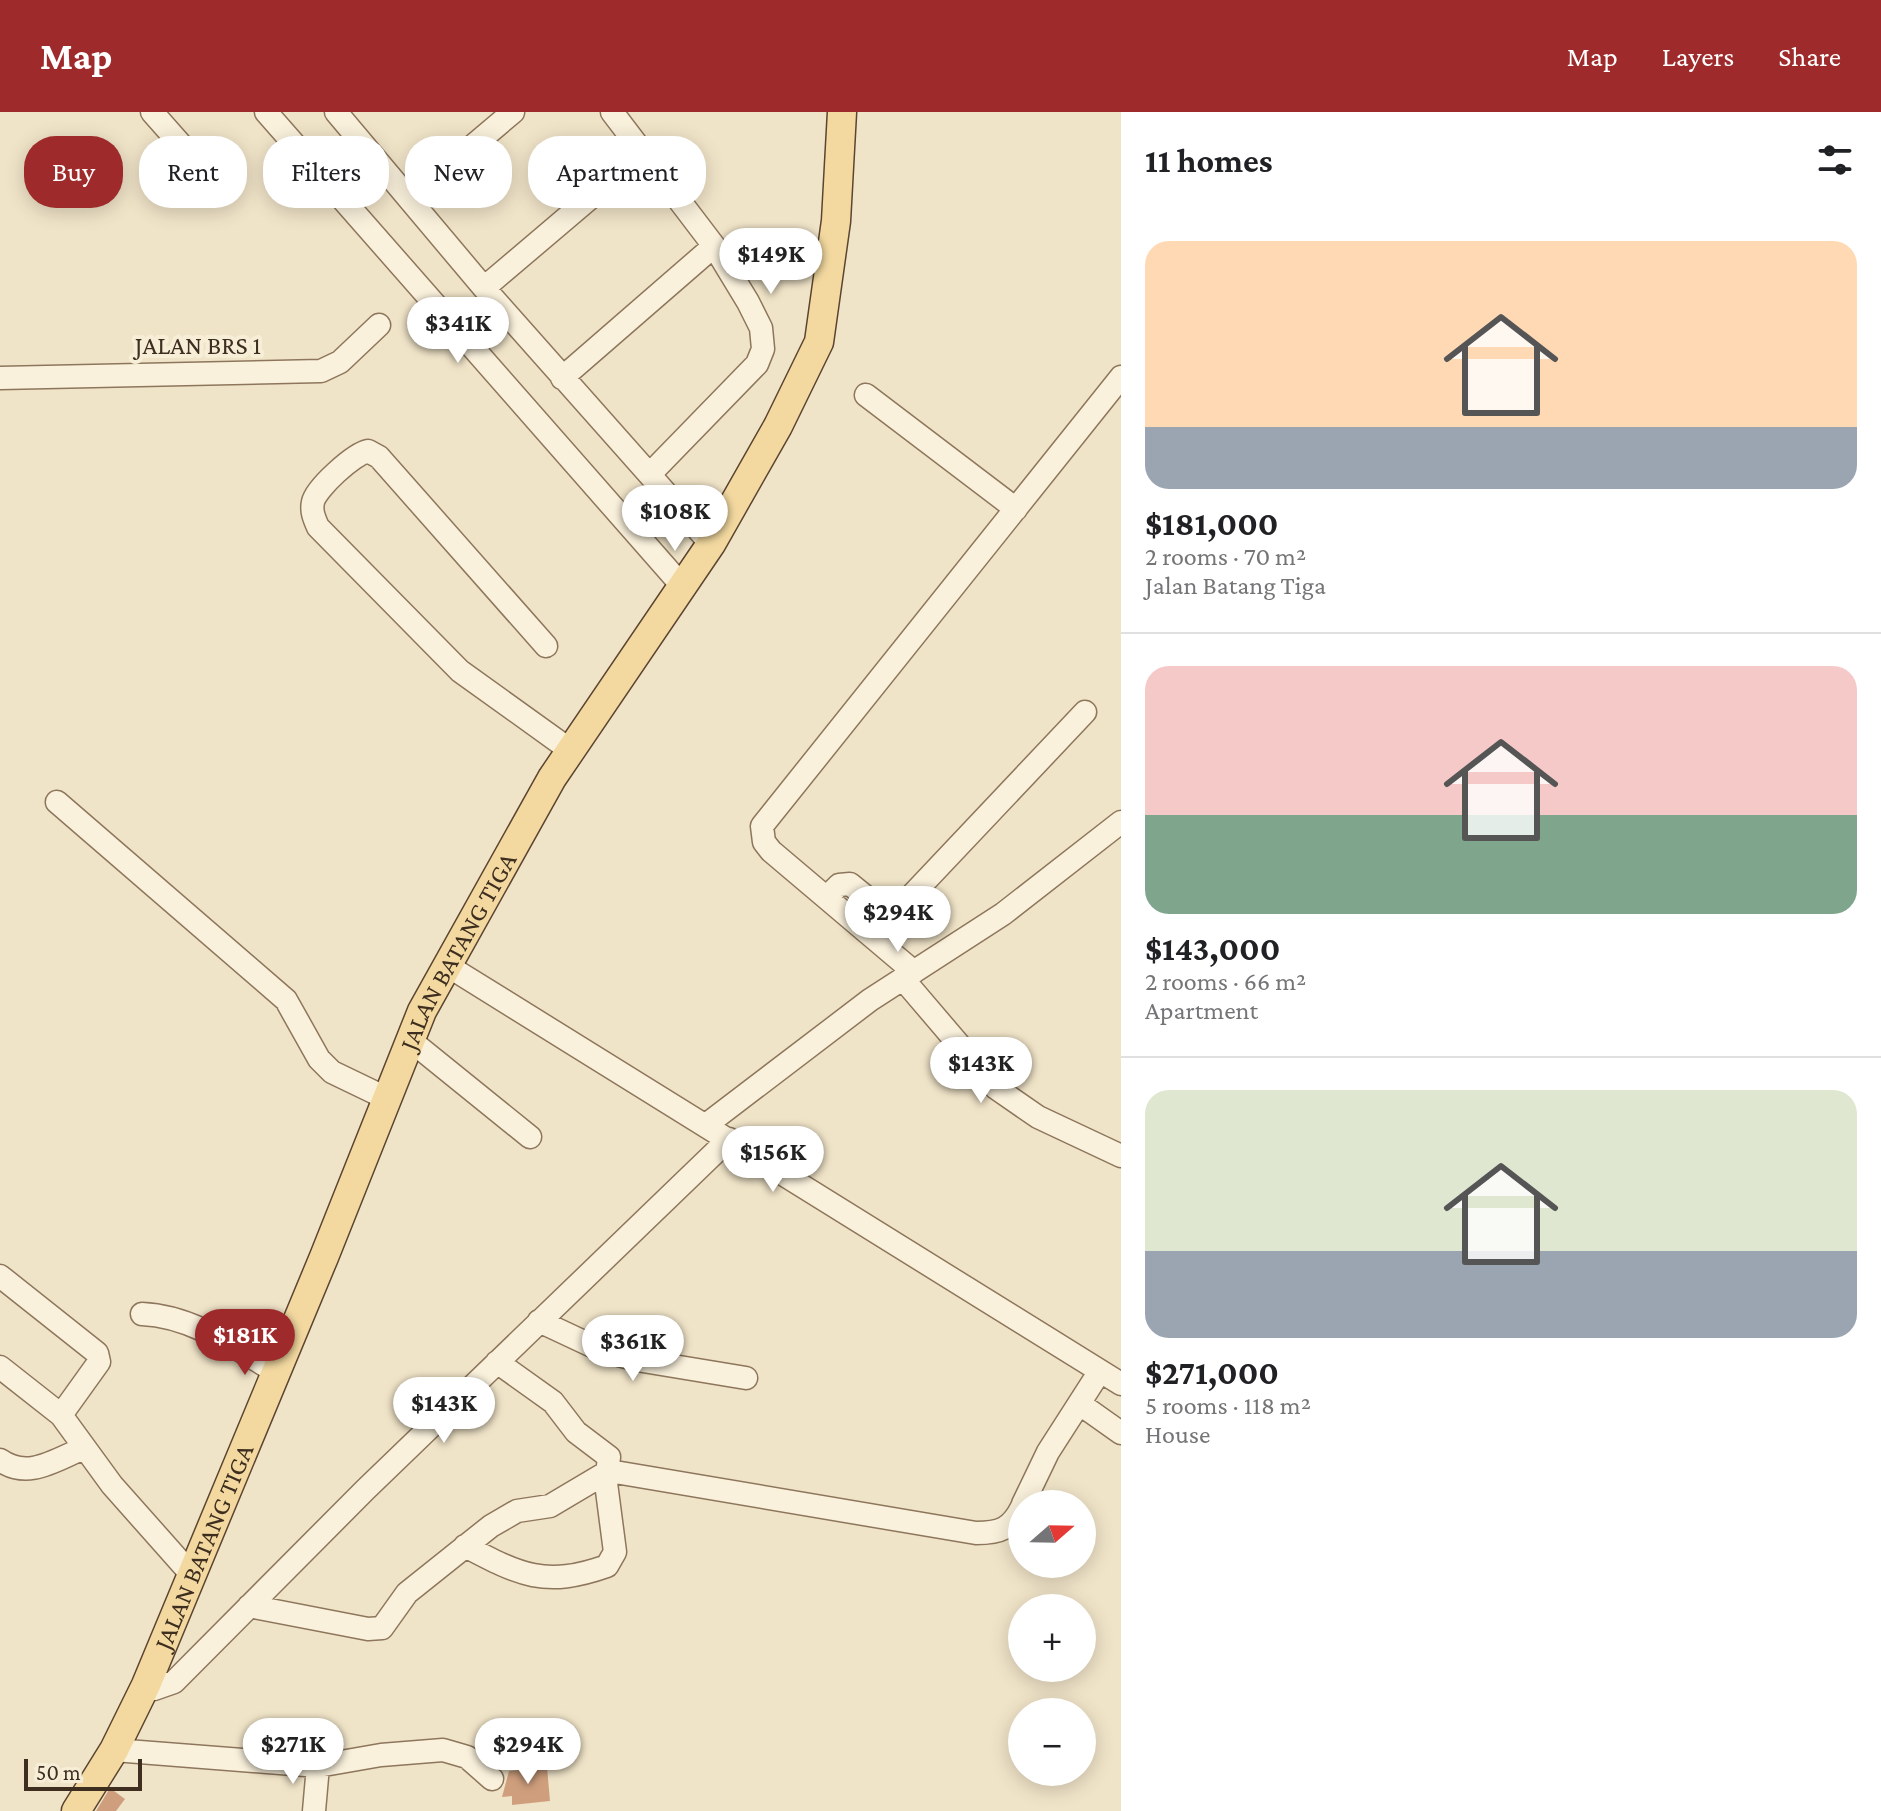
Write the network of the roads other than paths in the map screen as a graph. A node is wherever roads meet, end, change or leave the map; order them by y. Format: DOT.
graph roads {
  1 [pos="152,112"];
  2 [pos="266,112"];
  3 [pos="336,112"];
  4 [pos="513,112"];
  5 [pos="612,112"];
  6 [pos="842,112"];
  7 [pos="173,136"];
  8 [pos="485,136"];
  9 [pos="630,136"];
  10 [pos="405,193"];
  11 [pos="417,208"];
  12 [pos="578,208"];
  13 [pos="685,208"];
  14 [pos="714,246"];
  15 [pos="484,288"];
  16 [pos="379,325"];
  17 [pos="1121,377"];
  18 [pos="0,378"];
  19 [pos="562,378"];
  20 [pos="866,395"];
  21 [pos="650,474"];
  22 [pos="1016,509"];
  23 [pos="711,544"];
  24 [pos="684,588"];
  25 [pos="546,646"];
  26 [pos="1085,712"];
  27 [pos="570,750"];
  28 [pos="57,802"];
  29 [pos="1121,822"];
  30 [pos="828,896"];
  31 [pos="448,966"];
  32 [pos="909,975"];
  33 [pos="410,1040"];
  34 [pos="386,1098"];
  35 [pos="706,1125"];
  36 [pos="530,1137"];
  37 [pos="729,1139"];
  38 [pos="1121,1156"];
  39 [pos="0,1276"];
  40 [pos="142,1314"];
  41 [pos="539,1321"];
  42 [pos="497,1362"];
  43 [pos="0,1367"];
  44 [pos="1100,1371"];
  45 [pos="276,1372"];
  46 [pos="746,1378"];
  47 [pos="1121,1384"];
  48 [pos="1080,1404"];
  49 [pos="61,1415"];
  50 [pos="1121,1433"];
  51 [pos="84,1448"];
  52 [pos="0,1460"];
  53 [pos="609,1471"];
  54 [pos="1030,1490"];
  55 [pos="1008,1527"];
  56 [pos="465,1546"];
  57 [pos="191,1574"];
  58 [pos="249,1606"];
  59 [pos="146,1685"];
  60 [pos="114,1750"];
  61 [pos="318,1766"];
  62 [pos="492,1779"];
  63 [pos="76,1811"];
  64 [pos="314,1811"];
  1 -- 7 [label="street"];
  2 -- 24 [label="street"];
  3 -- 10 [label="street"];
  4 -- 8 [label="street"];
  5 -- 9 [label="street"];
  6 -- 23 [label="main road, JALAN BATANG TIGA"];
  11 -- 15 [label="street"];
  12 -- 15 [label="street"];
  13 -- 14 [label="street"];
  14 -- 19 [label="street"];
  14 -- 21 [label="street"];
  15 -- 19 [label="street"];
  16 -- 18 [label="street, JALAN BRS 1"];
  17 -- 22 [label="street"];
  19 -- 21 [label="street"];
  20 -- 22 [label="street"];
  21 -- 23 [label="street"];
  22 -- 30 [label="street"];
  23 -- 24 [label="main road, JALAN BATANG TIGA"];
  24 -- 27 [label="main road, JALAN BATANG TIGA"];
  25 -- 27 [label="street"];
  26 -- 30 [label="street"];
  27 -- 31 [label="main road, JALAN BATANG TIGA"];
  28 -- 34 [label="street"];
  29 -- 32 [label="street"];
  30 -- 32 [label="street"];
  31 -- 33 [label="main road, JALAN BATANG TIGA"];
  31 -- 35 [label="street"];
  32 -- 35 [label="street"];
  32 -- 38 [label="street"];
  33 -- 34 [label="main road, JALAN BATANG TIGA"];
  33 -- 36 [label="street"];
  34 -- 45 [label="main road, JALAN BATANG TIGA"];
  35 -- 37 [label="street"];
  37 -- 41 [label="street"];
  37 -- 44 [label="street"];
  39 -- 49 [label="street"];
  40 -- 45 [label="street"];
  41 -- 42 [label="street"];
  41 -- 46 [label="street"];
  42 -- 53 [label="street"];
  42 -- 58 [label="street"];
  43 -- 49 [label="street"];
  44 -- 47 [label="street"];
  44 -- 48 [label="street"];
  45 -- 57 [label="main road, JALAN BATANG TIGA"];
  48 -- 50 [label="street"];
  48 -- 54 [label="street"];
  49 -- 51 [label="street"];
  51 -- 52 [label="street"];
  51 -- 57 [label="street"];
  53 -- 55 [label="street"];
  53 -- 56 [label="street"];
  53 -- 56 [label="street"];
  56 -- 58 [label="street"];
  57 -- 59 [label="main road, JALAN BATANG TIGA"];
  58 -- 59 [label="street"];
  59 -- 60 [label="main road, JALAN BATANG TIGA"];
  60 -- 61 [label="street"];
  60 -- 63 [label="main road, JALAN BATANG TIGA"];
  61 -- 62 [label="street"];
  61 -- 64 [label="street"];
}
